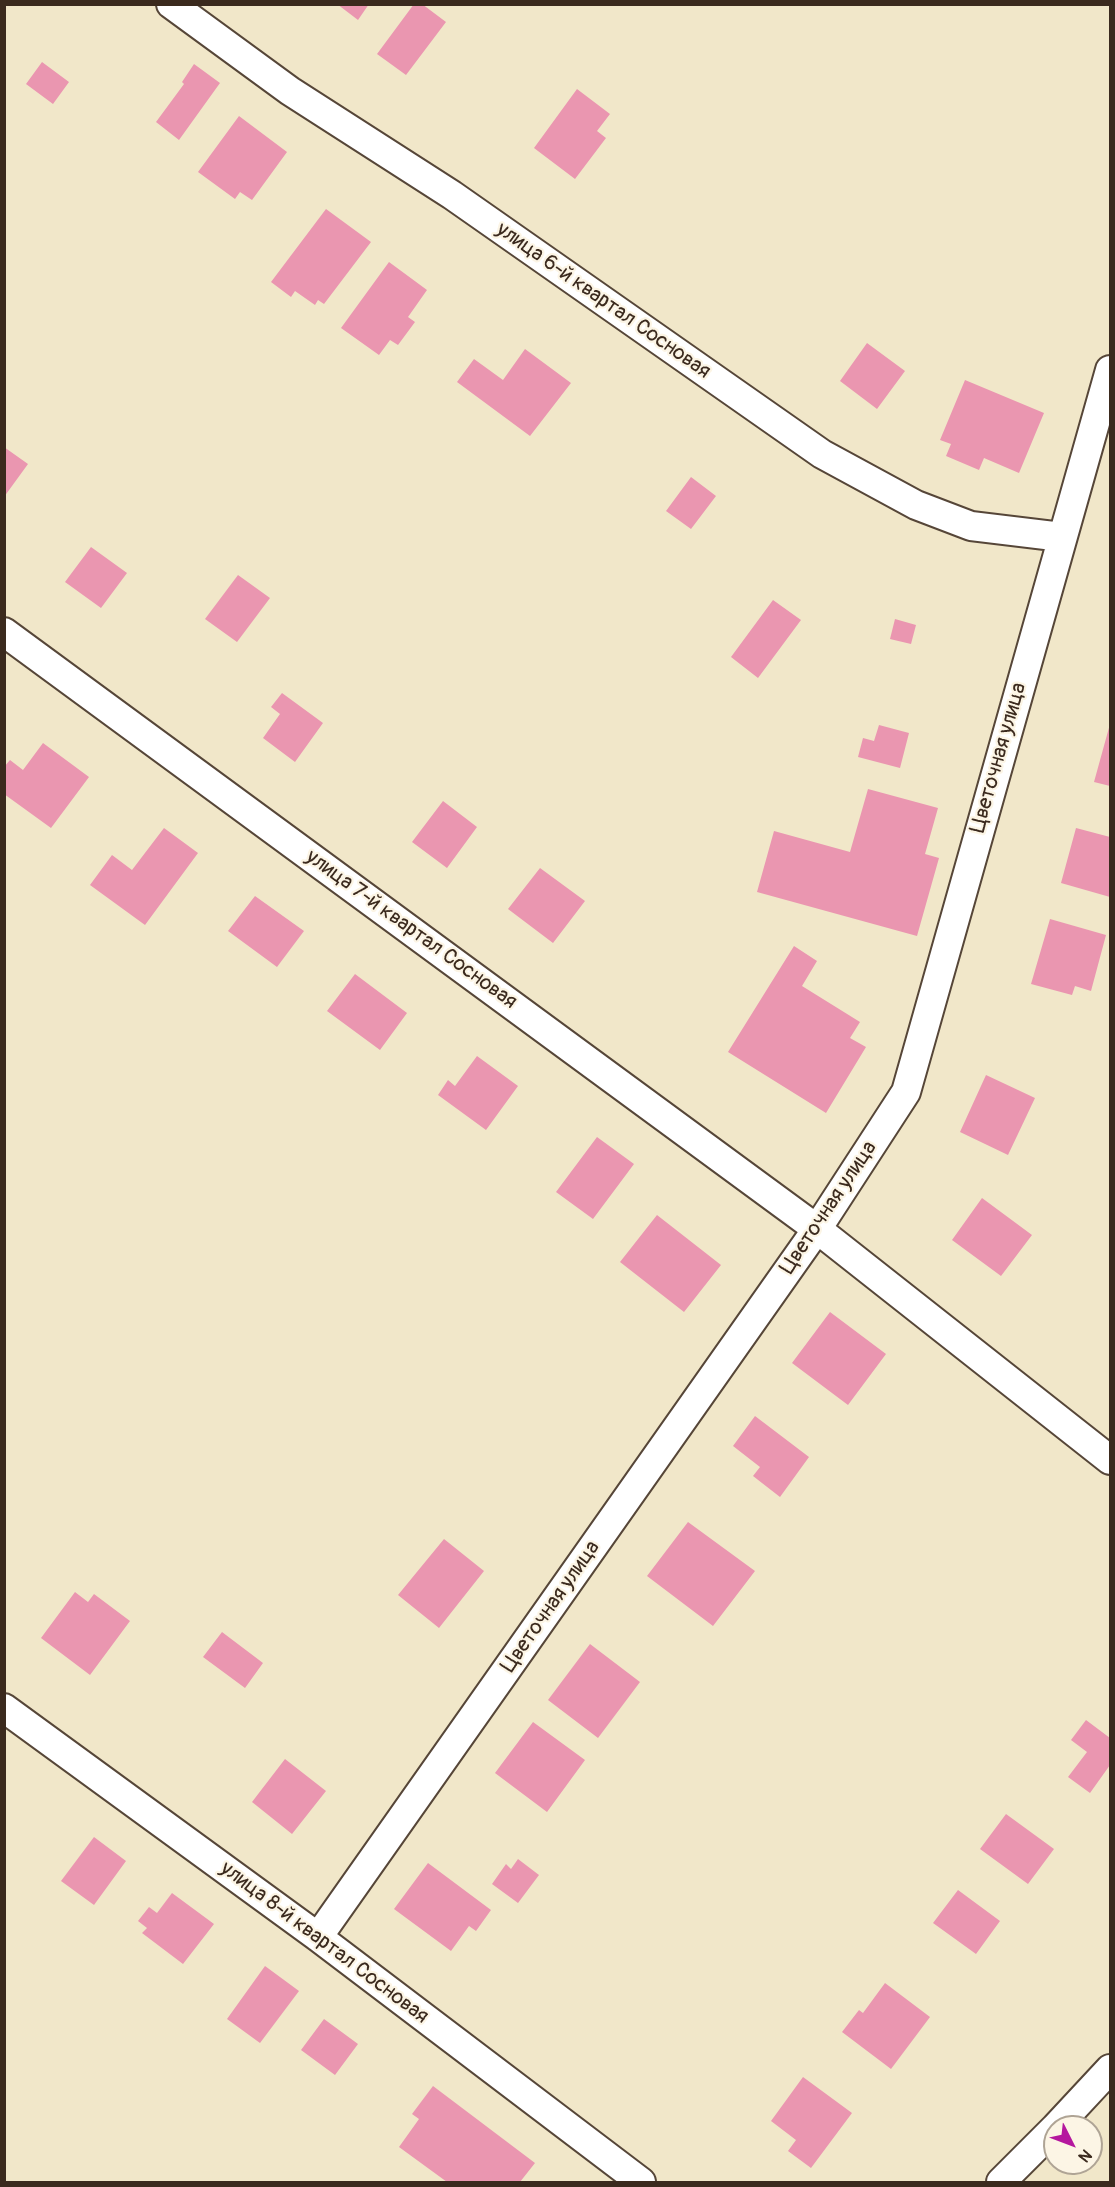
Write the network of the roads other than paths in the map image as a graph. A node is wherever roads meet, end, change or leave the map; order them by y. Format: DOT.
graph roads {
  1 [pos="171,4"];
  2 [pos="1110,370"];
  3 [pos="1062,537"];
  4 [pos="4,632"];
  5 [pos="817,1229"];
  6 [pos="1110,1460"];
  7 [pos="4,1708"];
  8 [pos="318,1937"];
  9 [pos="1110,2069"];
  10 [pos="1067,2115"];
  11 [pos="1043,2140"];
  12 [pos="642,2182"];
  13 [pos="1001,2182"];
  1 -- 3 [label="street, улица 6-й квартал Сосновая"];
  2 -- 3 [label="street, Цветочная улица"];
  3 -- 5 [label="street, Цветочная улица"];
  4 -- 5 [label="street, улица 7-й квартал Сосновая"];
  5 -- 6 [label="street, улица 7-й квартал Сосновая"];
  5 -- 8 [label="street, Цветочная улица"];
  7 -- 8 [label="street, улица 8-й квартал Сосновая"];
  8 -- 12 [label="street, улица 8-й квартал Сосновая"];
  9 -- 10 [label="street"];
  11 -- 13 [label="street"];
}
